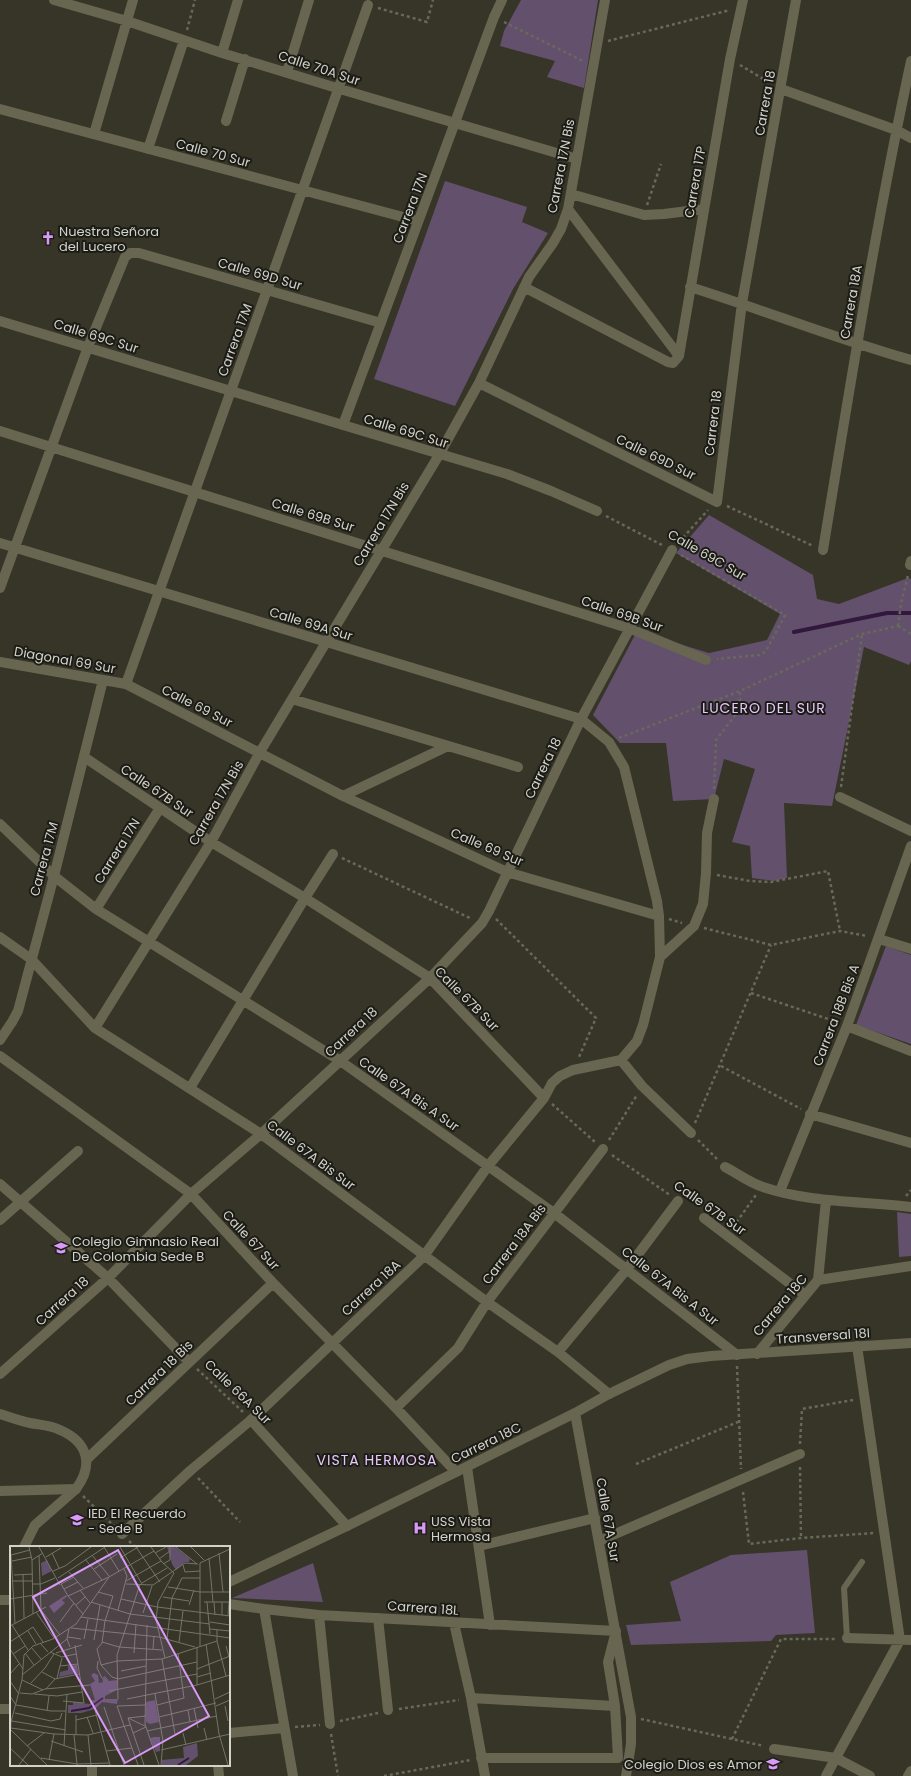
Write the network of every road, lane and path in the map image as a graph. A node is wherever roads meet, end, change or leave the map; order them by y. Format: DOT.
graph roads {
  1 [pos="54,0"];
  2 [pos="133,0"];
  3 [pos="195,0"];
  4 [pos="238,0"];
  5 [pos="309,0"];
  6 [pos="433,0"];
  7 [pos="502,0"];
  8 [pos="605,0"];
  9 [pos="796,0"];
  10 [pos="742,3"];
  11 [pos="368,5"];
  12 [pos="494,17"];
  13 [pos="127,21"];
  14 [pos="184,40"];
  15 [pos="597,44"];
  16 [pos="222,53"];
  17 [pos="245,59"];
  18 [pos="730,59"];
  19 [pos="911,60"];
  20 [pos="593,66"];
  21 [pos="287,72"];
  22 [pos="340,89"];
  23 [pos="781,89"];
  24 [pos="0,109"];
  25 [pos="226,121"];
  26 [pos="456,124"];
  27 [pos="896,130"];
  28 [pos="94,134"];
  29 [pos="911,138"];
  30 [pos="148,149"];
  31 [pos="577,159"];
  32 [pos="661,164"];
  33 [pos="303,190"];
  34 [pos="571,194"];
  35 [pos="704,208"];
  36 [pos="568,209"];
  37 [pos="644,215"];
  38 [pos="418,221"];
  39 [pos="524,287"];
  40 [pos="690,287"];
  41 [pos="267,290"];
  42 [pos="742,303"];
  43 [pos="0,321"];
  44 [pos="381,323"];
  45 [pos="856,345"];
  46 [pos="88,347"];
  47 [pos="679,356"];
  48 [pos="911,360"];
  49 [pos="479,383"];
  50 [pos="231,390"];
  51 [pos="343,425"];
  52 [pos="0,431"];
  53 [pos="51,447"];
  54 [pos="439,455"];
  55 [pos="194,492"];
  56 [pos="717,502"];
  57 [pos="597,511"];
  58 [pos="0,543"];
  59 [pos="14,548"];
  60 [pos="380,550"];
  61 [pos="672,550"];
  62 [pos="823,550"];
  63 [pos="910,563"];
  64 [pos="0,588"];
  65 [pos="159,591"];
  66 [pos="898,624"];
  67 [pos="631,629"];
  68 [pos="862,634"];
  69 [pos="911,634"];
  70 [pos="325,642"];
  71 [pos="706,660"];
  72 [pos="0,662"];
  73 [pos="103,680"];
  74 [pos="126,684"];
  75 [pos="740,691"];
  76 [pos="292,699"];
  77 [pos="581,719"];
  78 [pos="609,742"];
  79 [pos="448,746"];
  80 [pos="260,752"];
  81 [pos="84,757"];
  82 [pos="518,767"];
  83 [pos="343,796"];
  84 [pos="840,797"];
  85 [pos="714,799"];
  86 [pos="160,808"];
  87 [pos="0,824"];
  88 [pos="911,831"];
  89 [pos="211,842"];
  90 [pos="911,846"];
  91 [pos="333,854"];
  92 [pos="507,872"];
  93 [pos="706,873"];
  94 [pos="54,876"];
  95 [pos="305,898"];
  96 [pos="96,909"];
  97 [pos="489,911"];
  98 [pos="660,916"];
  99 [pos="482,923"];
  100 [pos="694,926"];
  101 [pos="840,931"];
  102 [pos="0,937"];
  103 [pos="879,939"];
  104 [pos="148,941"];
  105 [pos="771,945"];
  106 [pos="911,949"];
  107 [pos="660,957"];
  108 [pos="31,959"];
  109 [pos="430,978"];
  110 [pos="751,993"];
  111 [pos="242,1000"];
  112 [pos="847,1026"];
  113 [pos="95,1028"];
  114 [pos="0,1040"];
  115 [pos="911,1052"];
  116 [pos="0,1056"];
  117 [pos="339,1060"];
  118 [pos="621,1060"];
  119 [pos="721,1066"];
  120 [pos="573,1070"];
  121 [pos="642,1086"];
  122 [pos="190,1088"];
  123 [pos="544,1098"];
  124 [pos="810,1114"];
  125 [pos="691,1133"];
  126 [pos="261,1134"];
  127 [pos="911,1143"];
  128 [pos="603,1149"];
  129 [pos="78,1151"];
  130 [pos="488,1166"];
  131 [pos="725,1167"];
  132 [pos="0,1184"];
  133 [pos="762,1187"];
  134 [pos="780,1191"];
  135 [pos="191,1194"];
  136 [pos="826,1200"];
  137 [pos="21,1201"];
  138 [pos="678,1201"];
  139 [pos="911,1207"];
  140 [pos="554,1213"];
  141 [pos="704,1218"];
  142 [pos="0,1220"];
  143 [pos="728,1235"];
  144 [pos="424,1256"];
  145 [pos="911,1266"];
  146 [pos="627,1269"];
  147 [pos="108,1278"];
  148 [pos="818,1280"];
  149 [pos="273,1283"];
  150 [pos="805,1295"];
  151 [pos="487,1302"];
  152 [pos="332,1342"];
  153 [pos="911,1343"];
  154 [pos="858,1346"];
  155 [pos="558,1352"];
  156 [pos="757,1354"];
  157 [pos="737,1355"];
  158 [pos="189,1362"];
  159 [pos="0,1374"];
  160 [pos="609,1394"];
  161 [pos="865,1398"];
  162 [pos="396,1408"];
  163 [pos="575,1413"];
  164 [pos="0,1414"];
  165 [pos="251,1420"];
  166 [pos="738,1422"];
  167 [pos="800,1454"];
  168 [pos="87,1459"];
  169 [pos="636,1464"];
  170 [pos="467,1467"];
  171 [pos="191,1470"];
  172 [pos="456,1472"];
  173 [pos="741,1479"];
  174 [pos="76,1489"];
  175 [pos="0,1491"];
  176 [pos="595,1518"];
  177 [pos="240,1522"];
  178 [pos="347,1526"];
  179 [pos="885,1533"];
  180 [pos="122,1534"];
  181 [pos="801,1538"];
  182 [pos="599,1541"];
  183 [pos="24,1546"];
  184 [pos="135,1546"];
  185 [pos="479,1546"];
  186 [pos="862,1562"];
  187 [pos="230,1582"];
  188 [pos="230,1604"];
  189 [pos="264,1610"];
  190 [pos="319,1615"];
  191 [pos="378,1618"];
  192 [pos="454,1623"];
  193 [pos="490,1625"];
  194 [pos="616,1631"];
  195 [pos="847,1638"];
  196 [pos="900,1640"];
  197 [pos="911,1640"];
  198 [pos="471,1698"];
  199 [pos="615,1706"];
  200 [pos="388,1710"];
  201 [pos="631,1717"];
  202 [pos="330,1724"];
  203 [pos="284,1728"];
  204 [pos="230,1733"];
  205 [pos="732,1739"];
  206 [pos="774,1748"];
  207 [pos="481,1758"];
  208 [pos="836,1758"];
  209 [pos="218,1766"];
  210 [pos="911,1771"];
  211 [pos="219,1776"];
  212 [pos="293,1776"];
  213 [pos="338,1776"];
  214 [pos="384,1776"];
  215 [pos="485,1776"];
  216 [pos="626,1776"];
  217 [pos="826,1776"];
  218 [pos="870,1776"];
  219 [pos="908,1776"];
  1 -- 13 [label="street, Calle 70A Sur"];
  2 -- 13 [label="street"];
  3 -- 14 [label="path"];
  4 -- 16 [label="street"];
  5 -- 21 [label="street"];
  6 -- 11 [label="path"];
  7 -- 12 [label="street, Carrera 17N"];
  8 -- 15 [label="street, Carrera 17N Bis"];
  9 -- 23 [label="street, Carrera 18"];
  10 -- 15 [label="path"];
  10 -- 18 [label="street, Carrera 17P"];
  11 -- 22 [label="street, Carrera 17M"];
  12 -- 20 [label="path"];
  12 -- 26 [label="street, Carrera 17N"];
  13 -- 14 [label="street, Calle 70A Sur"];
  13 -- 28 [label="street"];
  14 -- 16 [label="street, Calle 70A Sur"];
  14 -- 30 [label="street"];
  15 -- 20 [label="street, Carrera 17N Bis"];
  16 -- 17 [label="street, Calle 70A Sur"];
  17 -- 21 [label="street, Calle 70A Sur"];
  17 -- 25 [label="street"];
  18 -- 23 [label="path"];
  18 -- 35 [label="street, Carrera 17P"];
  19 -- 27 [label="street, Carrera 18A"];
  20 -- 31 [label="street, Carrera 17N Bis"];
  21 -- 22 [label="street, Calle 70A Sur"];
  22 -- 26 [label="street, Calle 70A Sur"];
  22 -- 33 [label="street, Carrera 17M"];
  23 -- 27 [label="street"];
  23 -- 42 [label="street, Carrera 18"];
  24 -- 28 [label="street, Calle 70 Sur"];
  26 -- 31 [label="street, Calle 70A Sur"];
  26 -- 38 [label="street, Carrera 17N"];
  27 -- 29 [label="street"];
  27 -- 45 [label="street, Carrera 18A"];
  28 -- 30 [label="street, Calle 70 Sur"];
  30 -- 33 [label="street, Calle 70 Sur"];
  31 -- 34 [label="street, Carrera 17N Bis"];
  32 -- 37 [label="path"];
  33 -- 38 [label="street, Calle 70 Sur"];
  33 -- 41 [label="street, Carrera 17M"];
  34 -- 36 [label="street, Carrera 17N Bis"];
  34 -- 37 [label="street"];
  35 -- 37 [label="street"];
  35 -- 40 [label="street, Carrera 17P"];
  36 -- 39 [label="street, Carrera 17N Bis"];
  36 -- 47 [label="street"];
  38 -- 44 [label="street, Carrera 17N"];
  39 -- 47 [label="street"];
  39 -- 49 [label="street, Carrera 17N Bis"];
  40 -- 42 [label="street"];
  40 -- 47 [label="street, Carrera 17P"];
  41 -- 44 [label="street, Calle 69D Sur"];
  41 -- 46 [label="street, Calle 69D Sur"];
  41 -- 50 [label="street, Carrera 17M"];
  42 -- 45 [label="street"];
  42 -- 56 [label="street, Carrera 18"];
  43 -- 46 [label="street, Calle 69C Sur"];
  44 -- 51 [label="street, Carrera 17N"];
  45 -- 48 [label="street"];
  45 -- 62 [label="street, Carrera 18A"];
  46 -- 50 [label="street, Calle 69C Sur"];
  46 -- 53 [label="street"];
  49 -- 54 [label="street, Carrera 17N Bis"];
  49 -- 56 [label="street, Calle 69D Sur"];
  50 -- 51 [label="street, Calle 69C Sur"];
  50 -- 55 [label="street, Carrera 17M"];
  51 -- 54 [label="street, Calle 69C Sur"];
  52 -- 53 [label="street, Calle 69B Sur"];
  53 -- 55 [label="street, Calle 69B Sur"];
  53 -- 59 [label="street"];
  54 -- 57 [label="street, Calle 69C Sur"];
  54 -- 60 [label="street, Carrera 17N Bis"];
  55 -- 60 [label="street, Calle 69B Sur"];
  55 -- 65 [label="street, Carrera 17M"];
  56 -- 61 [label="path"];
  56 -- 62 [label="path"];
  57 -- 61 [label="path, Calle 69C Sur"];
  58 -- 59 [label="street, Calle 69A Sur"];
  59 -- 64 [label="street"];
  59 -- 65 [label="street, Calle 69A Sur"];
  60 -- 67 [label="street, Calle 69B Sur"];
  60 -- 70 [label="street, Carrera 17N Bis"];
  61 -- 67 [label="street, Carrera 18"];
  61 -- 71 [label="path, Calle 69C Sur"];
  63 -- 66 [label="path"];
  65 -- 70 [label="street, Calle 69A Sur"];
  65 -- 74 [label="street, Carrera 17M"];
  66 -- 68 [label="path"];
  66 -- 69 [label="path"];
  67 -- 71 [label="street, Calle 69B Sur"];
  67 -- 77 [label="street, Carrera 18"];
  68 -- 75 [label="path"];
  68 -- 84 [label="path"];
  70 -- 76 [label="street, Carrera 17N Bis"];
  70 -- 77 [label="street, Calle 69A Sur"];
  72 -- 73 [label="street, Diagonal 69 Sur"];
  73 -- 74 [label="street, Diagonal 69 Sur"];
  73 -- 81 [label="street, Carrera 17M"];
  74 -- 80 [label="street, Calle 69 Sur"];
  75 -- 78 [label="path"];
  75 -- 85 [label="path"];
  76 -- 79 [label="street"];
  76 -- 80 [label="street, Carrera 17N Bis"];
  77 -- 78 [label="street, Calle 69A Sur"];
  77 -- 92 [label="street, Carrera 18"];
  78 -- 98 [label="street, Calle 69A Sur"];
  79 -- 82 [label="street"];
  79 -- 83 [label="street"];
  80 -- 83 [label="street, Calle 69 Sur"];
  80 -- 89 [label="street, Carrera 17N Bis"];
  81 -- 86 [label="street, Calle 67B Sur"];
  81 -- 94 [label="street, Carrera 17M"];
  83 -- 92 [label="street, Calle 69 Sur"];
  84 -- 88 [label="street"];
  85 -- 93 [label="street"];
  86 -- 89 [label="street, Calle 67B Sur"];
  86 -- 96 [label="street, Carrera 17N"];
  87 -- 94 [label="street, Calle 67A Bis A Sur"];
  89 -- 95 [label="street, Calle 67B Sur"];
  89 -- 104 [label="street, Carrera 17N Bis"];
  90 -- 103 [label="street, Carrera 18B Bis A"];
  91 -- 95 [label="street"];
  91 -- 99 [label="path"];
  92 -- 97 [label="street, Carrera 18"];
  92 -- 98 [label="street, Calle 69 Sur"];
  93 -- 100 [label="street"];
  93 -- 101 [label="path"];
  94 -- 96 [label="street, Calle 67A Bis A Sur"];
  94 -- 108 [label="street, Carrera 17M"];
  95 -- 109 [label="street, Calle 67B Sur"];
  95 -- 111 [label="street"];
  96 -- 104 [label="street, Calle 67A Bis A Sur"];
  97 -- 99 [label="street, Carrera 18"];
  97 -- 120 [label="path"];
  98 -- 100 [label="path"];
  98 -- 107 [label="street, Calle 69A Sur"];
  99 -- 109 [label="street, Carrera 18"];
  100 -- 105 [label="path"];
  100 -- 107 [label="street"];
  101 -- 103 [label="path"];
  101 -- 105 [label="path"];
  102 -- 108 [label="street, Calle 67A Bis Sur"];
  103 -- 106 [label="street"];
  103 -- 112 [label="street, Carrera 18B Bis A"];
  104 -- 111 [label="street, Calle 67A Bis A Sur"];
  104 -- 113 [label="street, Carrera 17N Bis"];
  105 -- 110 [label="path"];
  107 -- 118 [label="street, Calle 69A Sur"];
  108 -- 113 [label="street, Calle 67A Bis Sur"];
  108 -- 114 [label="street, Carrera 17M"];
  109 -- 117 [label="street, Carrera 18"];
  109 -- 123 [label="street, Calle 67B Sur"];
  110 -- 112 [label="path"];
  110 -- 119 [label="path"];
  111 -- 117 [label="street, Calle 67A Bis A Sur"];
  111 -- 122 [label="street"];
  112 -- 115 [label="street"];
  112 -- 124 [label="street, Carrera 18B Bis A"];
  113 -- 122 [label="street, Calle 67A Bis Sur"];
  116 -- 135 [label="street, Calle 67 Sur"];
  117 -- 126 [label="street, Carrera 18"];
  117 -- 130 [label="street, Calle 67A Bis A Sur"];
  118 -- 120 [label="street, Carrera 18A"];
  118 -- 121 [label="street"];
  119 -- 124 [label="path"];
  119 -- 125 [label="path"];
  120 -- 123 [label="street, Carrera 18A"];
  121 -- 125 [label="street"];
  121 -- 128 [label="path"];
  122 -- 126 [label="street, Calle 67A Bis Sur"];
  123 -- 128 [label="path, Calle 67B Sur"];
  123 -- 130 [label="street, Carrera 18A"];
  124 -- 127 [label="street"];
  124 -- 134 [label="street, Carrera 18B Bis A"];
  125 -- 131 [label="path"];
  126 -- 135 [label="street, Carrera 18"];
  126 -- 144 [label="street, Calle 67A Bis Sur"];
  128 -- 138 [label="path, Calle 67B Sur"];
  128 -- 140 [label="street, Carrera 18A Bis"];
  129 -- 137 [label="street"];
  130 -- 140 [label="street, Calle 67A Bis A Sur"];
  130 -- 144 [label="street, Carrera 18A"];
  131 -- 133 [label="street"];
  132 -- 137 [label="street, Calle 66A Sur"];
  133 -- 134 [label="street"];
  133 -- 143 [label="path"];
  134 -- 136 [label="street"];
  135 -- 147 [label="street, Carrera 18"];
  135 -- 149 [label="street, Calle 67 Sur"];
  136 -- 139 [label="street"];
  136 -- 148 [label="street, Carrera 18C"];
  137 -- 142 [label="street"];
  137 -- 147 [label="street, Calle 66A Sur"];
  138 -- 146 [label="street"];
  140 -- 146 [label="street, Calle 67A Bis A Sur"];
  140 -- 151 [label="street, Carrera 18A Bis"];
  141 -- 143 [label="street, Calle 67B Sur"];
  143 -- 150 [label="street, Calle 67B Sur"];
  144 -- 151 [label="street, Calle 67A Bis Sur"];
  144 -- 152 [label="street, Carrera 18A"];
  145 -- 148 [label="street"];
  146 -- 155 [label="street"];
  146 -- 157 [label="street, Calle 67A Bis A Sur"];
  147 -- 158 [label="street, Calle 66A Sur"];
  147 -- 159 [label="street, Carrera 18"];
  148 -- 150 [label="street, Carrera 18C"];
  149 -- 152 [label="street, Calle 67 Sur"];
  149 -- 158 [label="street, Carrera 18 Bis"];
  150 -- 156 [label="street, Carrera 18C"];
  151 -- 155 [label="street, Calle 67A Bis Sur"];
  151 -- 162 [label="street, Carrera 18A Bis"];
  152 -- 162 [label="street, Calle 67 Sur"];
  152 -- 165 [label="street, Carrera 18A"];
  153 -- 154 [label="street, Transversal 18I"];
  154 -- 156 [label="street, Transversal 18I"];
  154 -- 161 [label="street"];
  155 -- 160 [label="street, Calle 67A Bis Sur"];
  156 -- 157 [label="street, Transversal 18I"];
  157 -- 160 [label="street, Carrera 18C"];
  157 -- 166 [label="path"];
  158 -- 165 [label="path, Calle 66A Sur"];
  158 -- 168 [label="street, Carrera 18 Bis"];
  160 -- 163 [label="street, Carrera 18C"];
  161 -- 167 [label="path"];
  161 -- 179 [label="street"];
  162 -- 172 [label="street, Calle 67 Sur"];
  163 -- 170 [label="street, Carrera 18C"];
  163 -- 176 [label="street, Calle 67A Sur"];
  164 -- 168 [label="street"];
  165 -- 171 [label="street, Carrera 18A"];
  165 -- 178 [label="street, Calle 66A Sur"];
  166 -- 169 [label="path"];
  166 -- 173 [label="path"];
  167 -- 173 [label="street"];
  167 -- 181 [label="path"];
  168 -- 174 [label="street"];
  170 -- 172 [label="street, Carrera 18C"];
  170 -- 185 [label="street"];
  171 -- 177 [label="path"];
  171 -- 180 [label="street, Carrera 18A"];
  172 -- 178 [label="street, Carrera 18C"];
  173 -- 181 [label="path"];
  173 -- 182 [label="street"];
  174 -- 175 [label="street"];
  174 -- 180 [label="path"];
  174 -- 183 [label="street"];
  176 -- 182 [label="street, Calle 67A Sur"];
  176 -- 185 [label="street"];
  178 -- 187 [label="street, Carrera 18C"];
  179 -- 181 [label="path"];
  179 -- 196 [label="street"];
  180 -- 184 [label="path"];
  182 -- 194 [label="street, Calle 67A Sur"];
  185 -- 193 [label="street"];
  186 -- 195 [label="lane"];
  188 -- 189 [label="street, Carrera 18L"];
  189 -- 190 [label="street, Carrera 18L"];
  189 -- 203 [label="street"];
  190 -- 191 [label="street, Carrera 18L"];
  190 -- 202 [label="street"];
  191 -- 192 [label="street, Carrera 18L"];
  191 -- 200 [label="street"];
  192 -- 193 [label="street, Carrera 18L"];
  192 -- 198 [label="street"];
  193 -- 194 [label="street, Carrera 18L"];
  194 -- 199 [label="street, Calle 67A Sur"];
  194 -- 201 [label="street, Calle 67A Sur"];
  195 -- 196 [label="street"];
  195 -- 205 [label="path"];
  196 -- 197 [label="street"];
  196 -- 208 [label="street"];
  198 -- 199 [label="street"];
  198 -- 207 [label="street"];
  199 -- 207 [label="street, Calle 67A Sur"];
  201 -- 205 [label="path"];
  201 -- 216 [label="street, Calle 67A Sur"];
  202 -- 203 [label="path"];
  202 -- 213 [label="path"];
  203 -- 204 [label="street"];
  203 -- 212 [label="street"];
  205 -- 206 [label="path"];
  206 -- 208 [label="street"];
  207 -- 214 [label="path"];
  207 -- 215 [label="street"];
  208 -- 217 [label="street"];
  208 -- 218 [label="street"];
  209 -- 211 [label="street"];
  210 -- 219 [label="street"];
}
